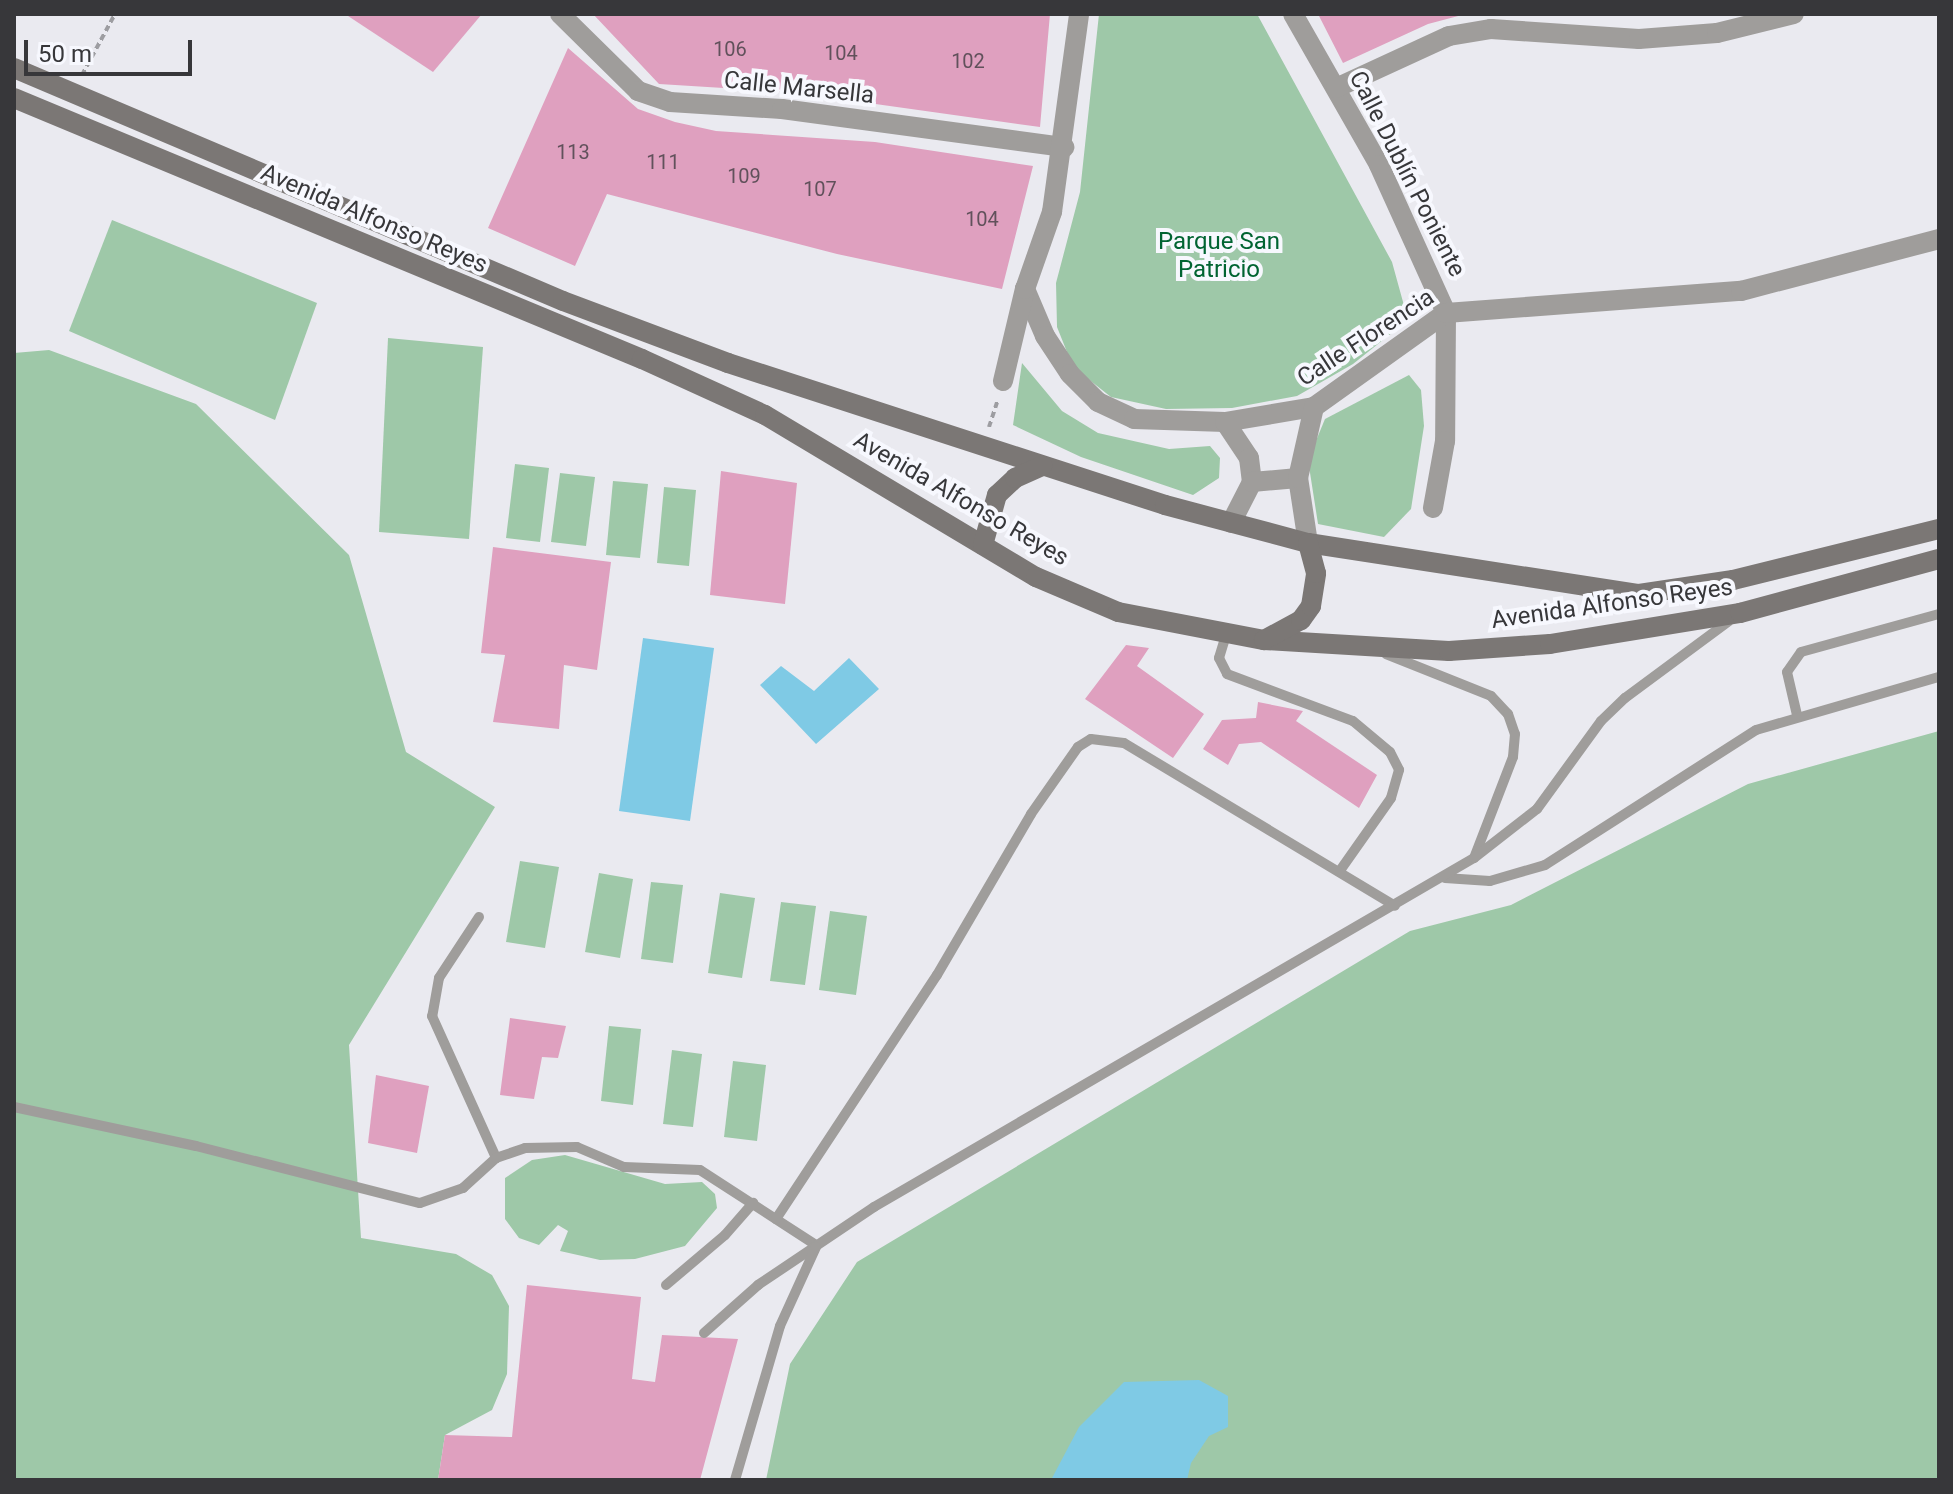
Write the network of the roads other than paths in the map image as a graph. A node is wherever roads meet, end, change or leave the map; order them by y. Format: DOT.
graph roads {
  1 [pos="560,14"];
  2 [pos="1079,14"];
  3 [pos="1293,14"];
  4 [pos="1794,14"];
  5 [pos="14,68"];
  6 [pos="1336,88"];
  7 [pos="14,98"];
  8 [pos="1064,147"];
  9 [pos="1939,239"];
  10 [pos="1025,289"];
  11 [pos="1446,313"];
  12 [pos="1003,381"];
  13 [pos="1314,407"];
  14 [pos="1225,422"];
  15 [pos="1042,466"];
  16 [pos="1298,478"];
  17 [pos="1252,482"];
  18 [pos="1433,508"];
  19 [pos="1231,523"];
  20 [pos="1939,529"];
  21 [pos="1308,543"];
  22 [pos="983,545"];
  23 [pos="1939,559"];
  24 [pos="1740,613"];
  25 [pos="1939,614"];
  26 [pos="1226,635"];
  27 [pos="1264,640"];
  28 [pos="1369,649"];
  29 [pos="1939,677"];
  30 [pos="1797,715"];
  31 [pos="1474,858"];
  32 [pos="1339,872"];
  33 [pos="1443,878"];
  34 [pos="1395,906"];
  35 [pos="479,917"];
  36 [pos="14,1107"];
  37 [pos="496,1158"];
  38 [pos="753,1203"];
  39 [pos="776,1219"];
  40 [pos="816,1245"];
  41 [pos="666,1285"];
  42 [pos="704,1333"];
  43 [pos="735,1480"];
  1 -- 8 [label="street, Calle Marsella"];
  2 -- 8 [label="street"];
  3 -- 6 [label="street, Calle Dublín Poniente"];
  4 -- 6 [label="street"];
  5 -- 15 [label="main road, Avenida Alfonso Reyes"];
  6 -- 11 [label="street, Calle Dublín Poniente"];
  7 -- 22 [label="main road, Avenida Alfonso Reyes"];
  8 -- 10 [label="street"];
  9 -- 11 [label="street, Calle Florencia"];
  10 -- 12 [label="street"];
  10 -- 14 [label="street, Calle Florencia"];
  11 -- 13 [label="street, Calle Florencia"];
  11 -- 18 [label="street, Calle Dublín Poniente"];
  13 -- 14 [label="street, Calle Florencia"];
  13 -- 16 [label="street"];
  14 -- 17 [label="street"];
  15 -- 19 [label="main road, Avenida Alfonso Reyes"];
  15 -- 22 [label="main road"];
  16 -- 17 [label="street"];
  16 -- 21 [label="street"];
  17 -- 19 [label="street"];
  19 -- 21 [label="main road, Avenida Alfonso Reyes"];
  20 -- 21 [label="main road, Avenida Alfonso Reyes"];
  21 -- 27 [label="main road"];
  22 -- 26 [label="main road, Avenida Alfonso Reyes"];
  23 -- 24 [label="main road, Avenida Alfonso Reyes"];
  24 -- 28 [label="main road, Avenida Alfonso Reyes"];
  24 -- 31 [label="lane"];
  25 -- 30 [label="lane"];
  26 -- 27 [label="main road, Avenida Alfonso Reyes"];
  26 -- 32 [label="lane"];
  27 -- 28 [label="main road, Avenida Alfonso Reyes"];
  28 -- 31 [label="lane"];
  29 -- 30 [label="lane"];
  30 -- 33 [label="lane"];
  31 -- 33 [label="lane"];
  32 -- 34 [label="lane"];
  32 -- 39 [label="lane"];
  33 -- 34 [label="lane"];
  34 -- 40 [label="lane"];
  35 -- 37 [label="lane"];
  36 -- 37 [label="lane"];
  37 -- 38 [label="lane"];
  38 -- 39 [label="lane"];
  38 -- 41 [label="lane"];
  39 -- 40 [label="lane"];
  40 -- 42 [label="lane"];
  40 -- 43 [label="lane"];
}
